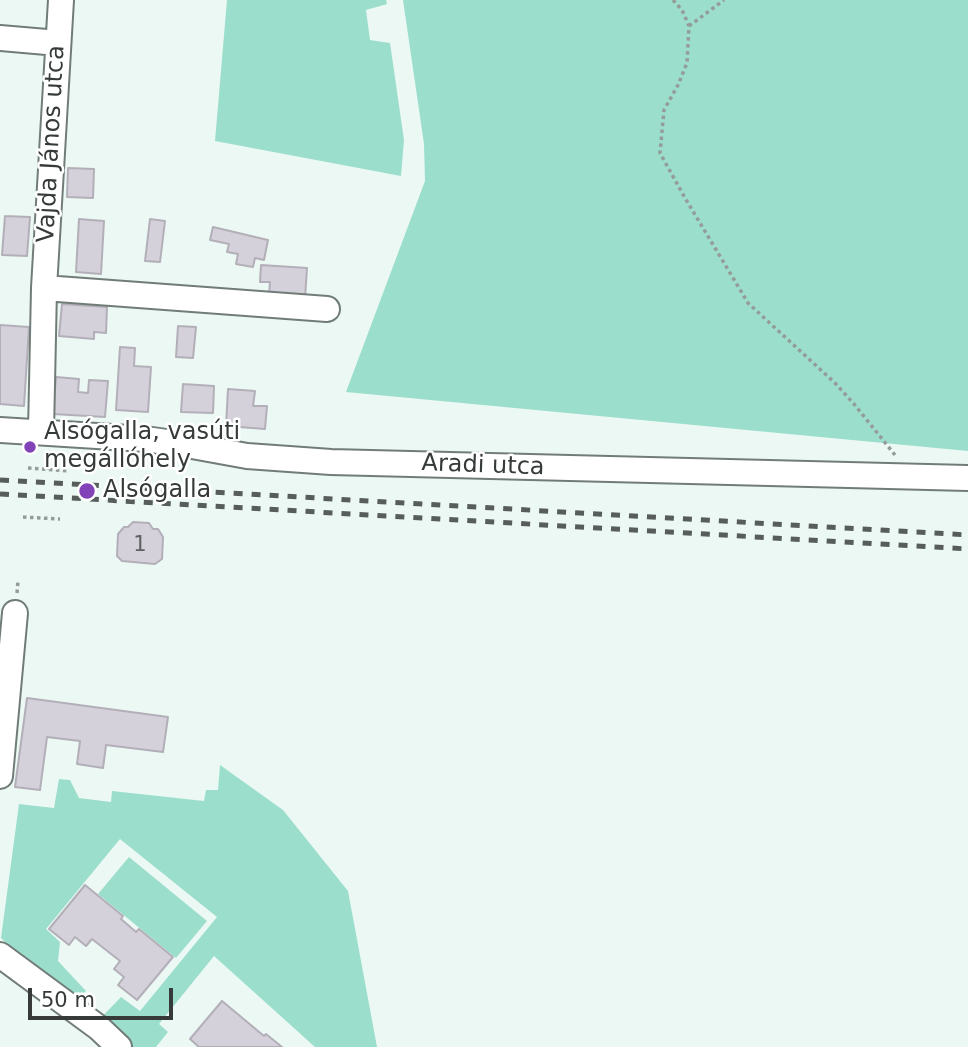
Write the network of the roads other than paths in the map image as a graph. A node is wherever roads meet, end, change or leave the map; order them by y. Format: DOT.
graph roads {
  1 [pos="61,0"];
  2 [pos="0,38"];
  3 [pos="58,43"];
  4 [pos="44,288"];
  5 [pos="327,309"];
  6 [pos="0,430"];
  7 [pos="41,432"];
  8 [pos="968,478"];
  9 [pos="15,613"];
  10 [pos="0,776"];
  11 [pos="0,955"];
  12 [pos="119,1047"];
  1 -- 3 [label="street, Vajda János utca"];
  2 -- 3 [label="street"];
  3 -- 4 [label="street, Vajda János utca"];
  4 -- 5 [label="street"];
  4 -- 7 [label="street, Vajda János utca"];
  6 -- 7 [label="street, Aradi utca"];
  7 -- 8 [label="street, Aradi utca"];
  9 -- 10 [label="street"];
  11 -- 12 [label="street"];
}
